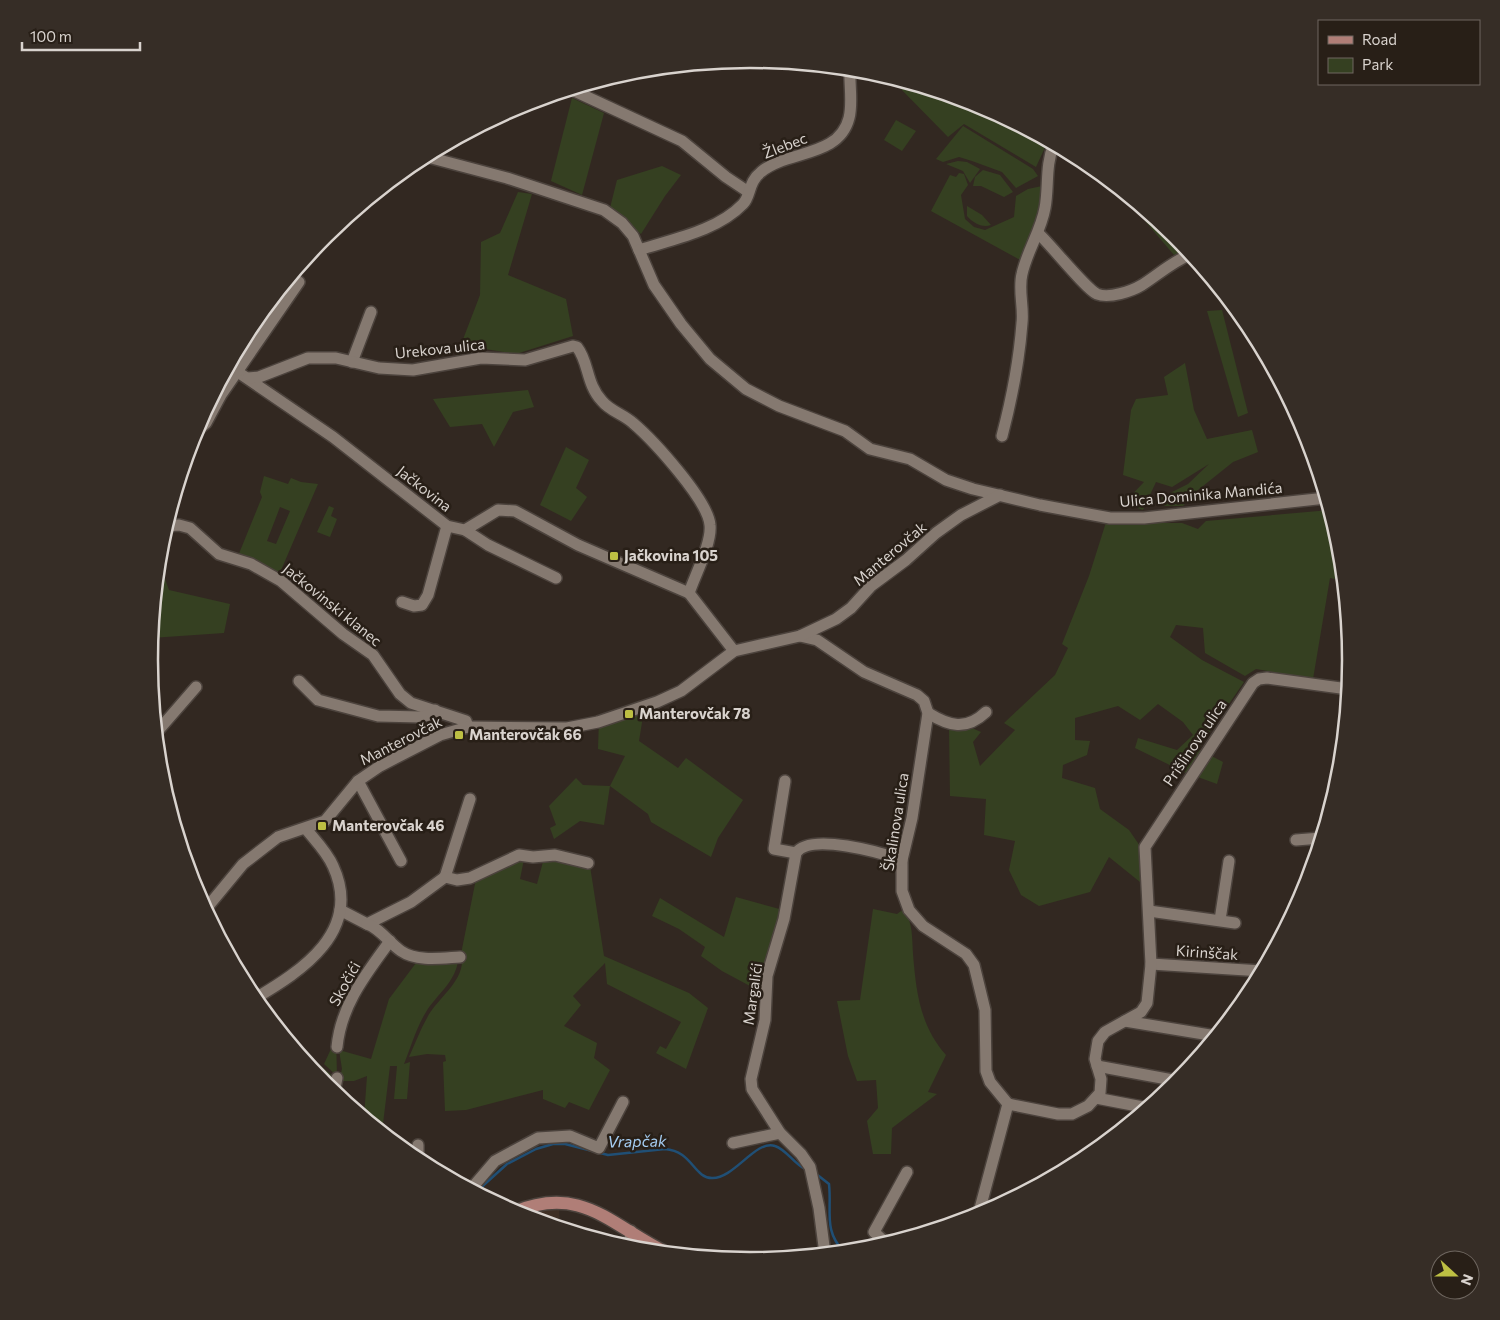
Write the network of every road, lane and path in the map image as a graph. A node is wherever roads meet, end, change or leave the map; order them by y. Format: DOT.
graph roads {
  1 [pos="850,77"];
  2 [pos="579,93"];
  3 [pos="1052,151"];
  4 [pos="435,159"];
  5 [pos="748,191"];
  6 [pos="1038,233"];
  7 [pos="639,250"];
  8 [pos="1184,257"];
  9 [pos="299,282"];
  10 [pos="371,312"];
  11 [pos="352,362"];
  12 [pos="238,372"];
  13 [pos="218,400"];
  14 [pos="1002,436"];
  15 [pos="1000,495"];
  16 [pos="1320,499"];
  17 [pos="174,525"];
  18 [pos="447,526"];
  19 [pos="465,530"];
  20 [pos="556,578"];
  21 [pos="689,593"];
  22 [pos="402,602"];
  23 [pos="800,636"];
  24 [pos="734,651"];
  25 [pos="299,681"];
  26 [pos="196,687"];
  27 [pos="1341,688"];
  28 [pos="435,710"];
  29 [pos="986,712"];
  30 [pos="928,713"];
  31 [pos="162,726"];
  32 [pos="468,727"];
  33 [pos="358,781"];
  34 [pos="785,781"];
  35 [pos="470,799"];
  36 [pos="306,829"];
  37 [pos="1314,839"];
  38 [pos="1296,840"];
  39 [pos="796,853"];
  40 [pos="902,860"];
  41 [pos="401,861"];
  42 [pos="1229,862"];
  43 [pos="588,863"];
  44 [pos="445,877"];
  45 [pos="210,903"];
  46 [pos="340,910"];
  47 [pos="1149,911"];
  48 [pos="1220,920"];
  49 [pos="1235,923"];
  50 [pos="367,924"];
  51 [pos="390,941"];
  52 [pos="460,957"];
  53 [pos="1151,964"];
  54 [pos="1254,971"];
  55 [pos="261,994"];
  56 [pos="1124,1021"];
  57 [pos="1209,1035"];
  58 [pos="337,1047"];
  59 [pos="1097,1066"];
  60 [pos="338,1078"];
  61 [pos="1169,1079"];
  62 [pos="336,1084"];
  63 [pos="1096,1098"];
  64 [pos="623,1102"];
  65 [pos="1008,1104"];
  66 [pos="1139,1106"];
  67 [pos="780,1133"];
  68 [pos="733,1144"];
  69 [pos="418,1146"];
  70 [pos="418,1151"];
  71 [pos="907,1172"];
  72 [pos="475,1184"];
  73 [pos="981,1205"];
  74 [pos="529,1209"];
  75 [pos="630,1231"];
  76 [pos="880,1237"];
  77 [pos="630,1240"];
  78 [pos="651,1244"];
  79 [pos="824,1247"];
  1 -- 5 [label="street, Žlebec"];
  2 -- 5 [label="street"];
  3 -- 6 [label="street"];
  4 -- 7 [label="street, Ulica Dominika Mandića"];
  5 -- 7 [label="street, Žlebec"];
  6 -- 8 [label="street"];
  6 -- 14 [label="street"];
  7 -- 15 [label="street, Ulica Dominika Mandića"];
  9 -- 12 [label="street"];
  10 -- 11 [label="street"];
  11 -- 12 [label="street, Urekova ulica"];
  11 -- 21 [label="street, Urekova ulica"];
  12 -- 13 [label="street"];
  12 -- 18 [label="street, Jačkovina"];
  15 -- 16 [label="street, Ulica Dominika Mandića"];
  15 -- 23 [label="street, Manterovčak"];
  17 -- 28 [label="street, Jačkovinski klanec"];
  18 -- 19 [label="street, Jačkovina"];
  18 -- 22 [label="street"];
  19 -- 20 [label="street"];
  19 -- 21 [label="street"];
  21 -- 24 [label="street"];
  23 -- 24 [label="street, Manterovčak"];
  23 -- 30 [label="street"];
  24 -- 32 [label="street, Manterovčak"];
  25 -- 28 [label="street"];
  26 -- 31 [label="street"];
  27 -- 47 [label="street, Prišlinova ulica"];
  28 -- 32 [label="street, Jačkovinski klanec"];
  29 -- 30 [label="street"];
  30 -- 40 [label="street, Škalinova ulica"];
  32 -- 33 [label="street, Manterovčak"];
  33 -- 36 [label="street, Manterovčak"];
  33 -- 41 [label="street"];
  34 -- 39 [label="street"];
  35 -- 44 [label="street"];
  36 -- 45 [label="street, Manterovčak"];
  36 -- 46 [label="street"];
  37 -- 38 [label="street"];
  39 -- 40 [label="street"];
  39 -- 67 [label="street, Margalići"];
  40 -- 65 [label="street, Škalinova ulica"];
  42 -- 48 [label="street"];
  43 -- 44 [label="street"];
  44 -- 50 [label="street"];
  46 -- 50 [label="street"];
  46 -- 55 [label="street"];
  47 -- 48 [label="street"];
  47 -- 53 [label="street, Prišlinova ulica"];
  48 -- 49 [label="street"];
  50 -- 51 [label="street"];
  51 -- 52 [label="street"];
  51 -- 58 [label="street, Skočići"];
  53 -- 54 [label="street, Kirinščak"];
  53 -- 56 [label="street, Prišlinova ulica"];
  56 -- 57 [label="street"];
  56 -- 59 [label="street, Prišlinova ulica"];
  59 -- 61 [label="street"];
  59 -- 63 [label="street, Prišlinova ulica"];
  60 -- 62 [label="street"];
  63 -- 65 [label="street"];
  63 -- 66 [label="street"];
  64 -- 72 [label="street"];
  65 -- 73 [label="street"];
  67 -- 68 [label="street"];
  67 -- 79 [label="street, Margalići"];
  69 -- 70 [label="street"];
  71 -- 76 [label="street"];
  74 -- 75 [label="main road"];
  75 -- 77 [label="street"];
  75 -- 78 [label="main road"];
}
